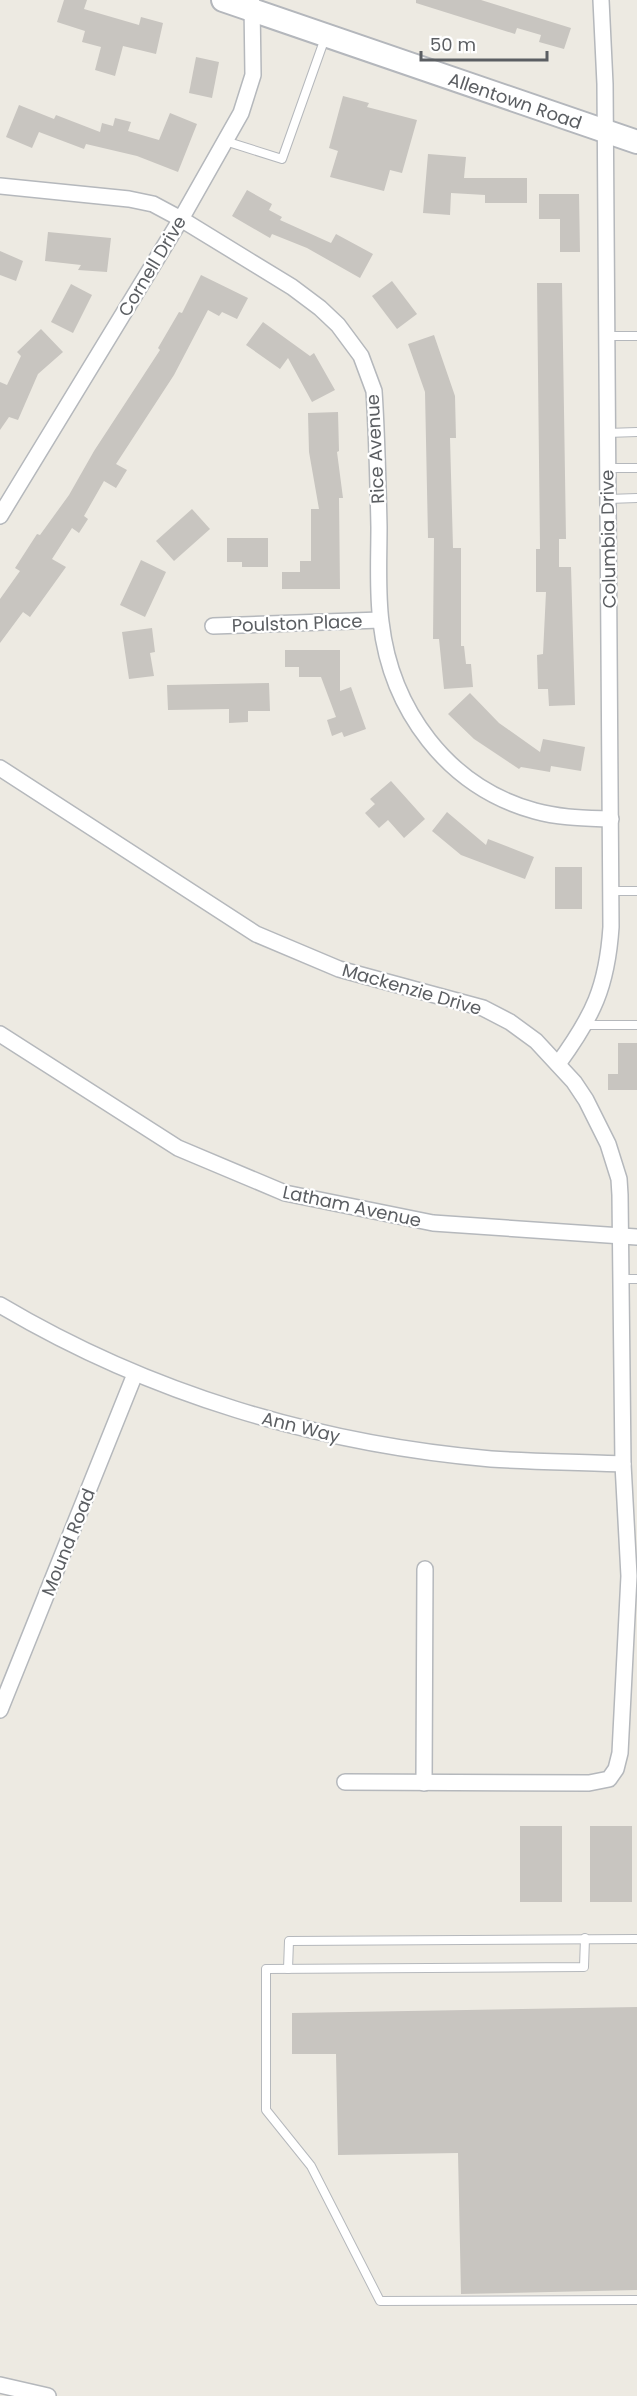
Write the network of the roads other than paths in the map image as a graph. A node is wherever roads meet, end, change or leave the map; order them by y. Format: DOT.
graph roads {
  1 [pos="223,0"];
  2 [pos="601,0"];
  3 [pos="252,5"];
  4 [pos="326,35"];
  5 [pos="605,131"];
  6 [pos="225,141"];
  7 [pos="637,142"];
  8 [pos="0,186"];
  9 [pos="181,219"];
  10 [pos="607,336"];
  11 [pos="637,336"];
  12 [pos="637,432"];
  13 [pos="607,433"];
  14 [pos="608,468"];
  15 [pos="637,468"];
  16 [pos="637,498"];
  17 [pos="608,499"];
  18 [pos="1,514"];
  19 [pos="381,620"];
  20 [pos="213,626"];
  21 [pos="0,768"];
  22 [pos="611,819"];
  23 [pos="611,891"];
  24 [pos="637,891"];
  25 [pos="584,1025"];
  26 [pos="637,1025"];
  27 [pos="0,1034"];
  28 [pos="558,1064"];
  29 [pos="621,1237"];
  30 [pos="637,1237"];
  31 [pos="630,1279"];
  32 [pos="0,1305"];
  33 [pos="135,1374"];
  34 [pos="623,1464"];
  35 [pos="632,1520"];
  36 [pos="425,1569"];
  37 [pos="0,1710"];
  38 [pos="345,1782"];
  39 [pos="424,1783"];
  40 [pos="585,1938"];
  41 [pos="637,1939"];
  42 [pos="288,1969"];
  43 [pos="637,2300"];
  44 [pos="0,2385"];
  45 [pos="48,2396"];
  1 -- 3 [label="main road, Allentown Road"];
  2 -- 5 [label="street, Columbia Drive"];
  3 -- 4 [label="main road, Allentown Road"];
  3 -- 6 [label="street, Cornell Drive"];
  4 -- 5 [label="main road, Allentown Road"];
  4 -- 6 [label="lane"];
  5 -- 7 [label="main road, Allentown Road"];
  5 -- 10 [label="street, Columbia Drive"];
  6 -- 9 [label="street, Cornell Drive"];
  8 -- 9 [label="street, Rice Avenue"];
  9 -- 18 [label="street, Cornell Drive"];
  9 -- 19 [label="street, Rice Avenue"];
  10 -- 11 [label="lane"];
  10 -- 13 [label="street, Columbia Drive"];
  12 -- 13 [label="lane"];
  13 -- 14 [label="street, Columbia Drive"];
  14 -- 15 [label="lane"];
  14 -- 17 [label="street, Columbia Drive"];
  16 -- 17 [label="lane"];
  17 -- 22 [label="street, Columbia Drive"];
  19 -- 20 [label="street, Poulston Place"];
  19 -- 22 [label="street, Rice Avenue"];
  21 -- 28 [label="street, Mackenzie Drive"];
  22 -- 23 [label="street, Columbia Drive"];
  23 -- 24 [label="lane"];
  23 -- 25 [label="street, Columbia Drive"];
  25 -- 26 [label="lane"];
  25 -- 28 [label="street, Columbia Drive"];
  27 -- 29 [label="street, Latham Avenue"];
  28 -- 29 [label="street, Mackenzie Drive"];
  29 -- 30 [label="street, Latham Avenue"];
  29 -- 31 [label="street, Mackenzie Drive"];
  31 -- 34 [label="street, Mackenzie Drive"];
  32 -- 33 [label="street, Ann Way"];
  33 -- 34 [label="street, Ann Way"];
  33 -- 37 [label="street, Mound Road"];
  34 -- 35 [label="street, Mackenzie Drive"];
  35 -- 39 [label="street, Mackenzie Drive"];
  36 -- 39 [label="street"];
  38 -- 39 [label="street"];
  40 -- 41 [label="lane"];
  40 -- 42 [label="lane"];
  40 -- 42 [label="lane"];
  42 -- 43 [label="lane"];
  44 -- 45 [label="street"];
}
